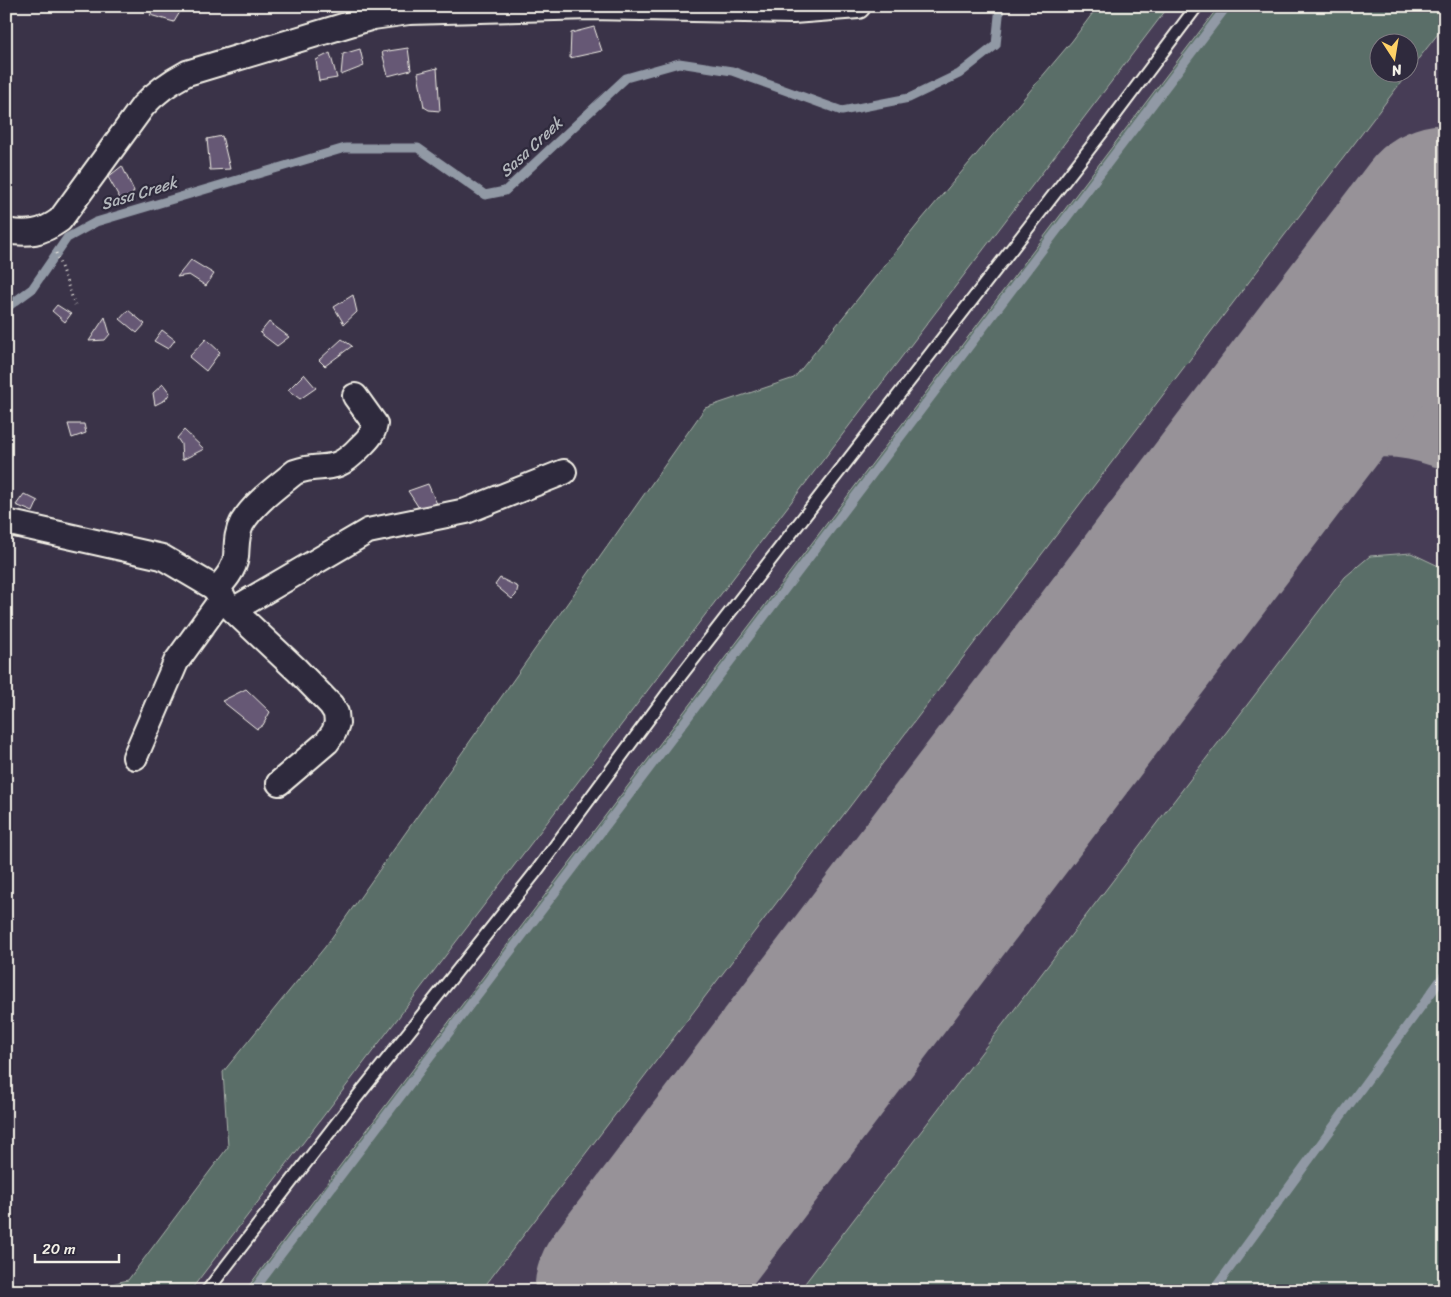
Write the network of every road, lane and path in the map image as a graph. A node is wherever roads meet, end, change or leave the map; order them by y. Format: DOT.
graph roads {
  1 [pos="858,6"];
  2 [pos="1197,6"];
  3 [pos="591,7"];
  4 [pos="411,9"];
  5 [pos="6,231"];
  6 [pos="54,248"];
  7 [pos="74,305"];
  8 [pos="354,396"];
  9 [pos="564,472"];
  10 [pos="6,522"];
  11 [pos="224,599"];
  12 [pos="135,756"];
  13 [pos="279,783"];
  14 [pos="207,1291"];
  1 -- 3 [label="street"];
  2 -- 14 [label="lane"];
  3 -- 4 [label="street"];
  4 -- 5 [label="street"];
  6 -- 7 [label="path"];
  8 -- 11 [label="street"];
  9 -- 11 [label="street"];
  10 -- 11 [label="street"];
  11 -- 12 [label="street"];
  11 -- 13 [label="street"];
}
